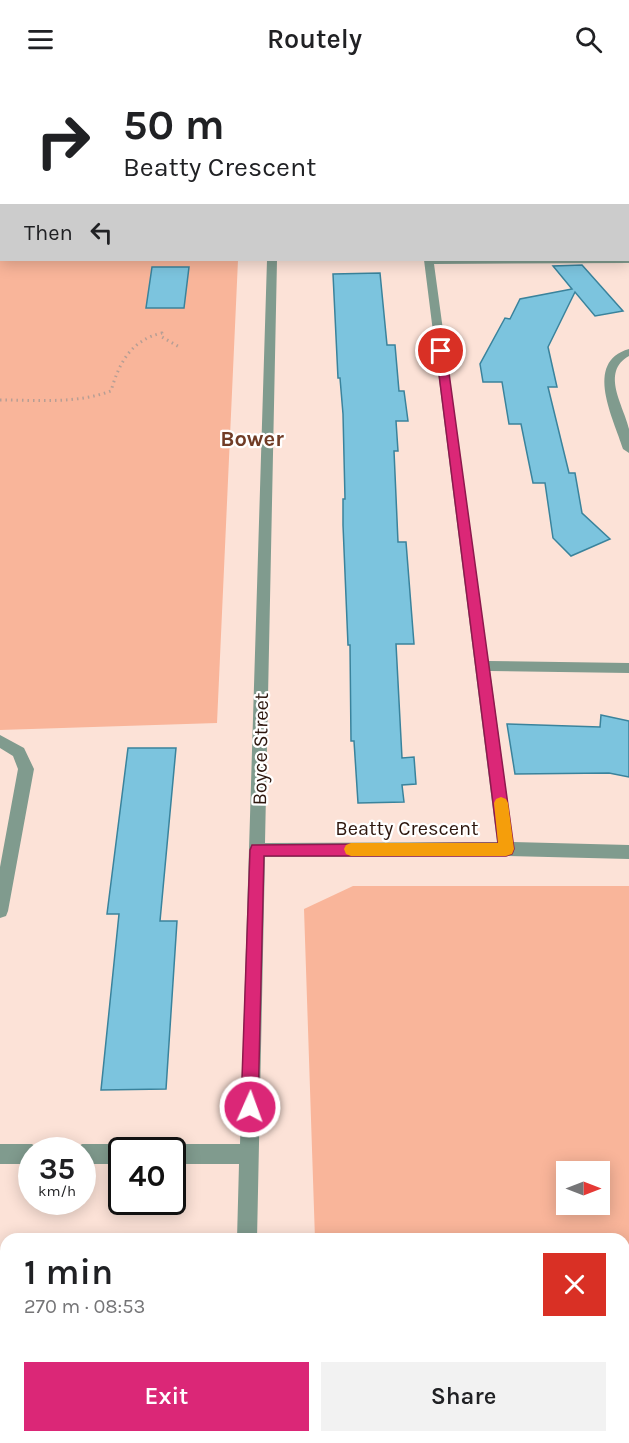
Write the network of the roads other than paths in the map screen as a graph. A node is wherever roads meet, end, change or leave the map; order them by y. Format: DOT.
graph roads {
  1 [pos="272,261"];
  2 [pos="429,261"];
  3 [pos="629,352"];
  4 [pos="629,449"];
  5 [pos="484,666"];
  6 [pos="629,668"];
  7 [pos="0,741"];
  8 [pos="506,849"];
  9 [pos="257,850"];
  10 [pos="629,852"];
  11 [pos="0,911"];
  12 [pos="0,1154"];
  13 [pos="18,1154"];
  14 [pos="186,1154"];
  15 [pos="248,1154"];
  16 [pos="246,1233"];
  1 -- 9 [label="street, Boyce Street"];
  2 -- 5 [label="street"];
  3 -- 4 [label="street"];
  5 -- 6 [label="street"];
  5 -- 8 [label="street"];
  7 -- 11 [label="street"];
  8 -- 9 [label="street, Beatty Crescent"];
  8 -- 10 [label="street, Beatty Crescent"];
  9 -- 15 [label="street, Boyce Street"];
  12 -- 13 [label="street"];
  14 -- 15 [label="street"];
  15 -- 16 [label="street, Boyce Street"];
}
